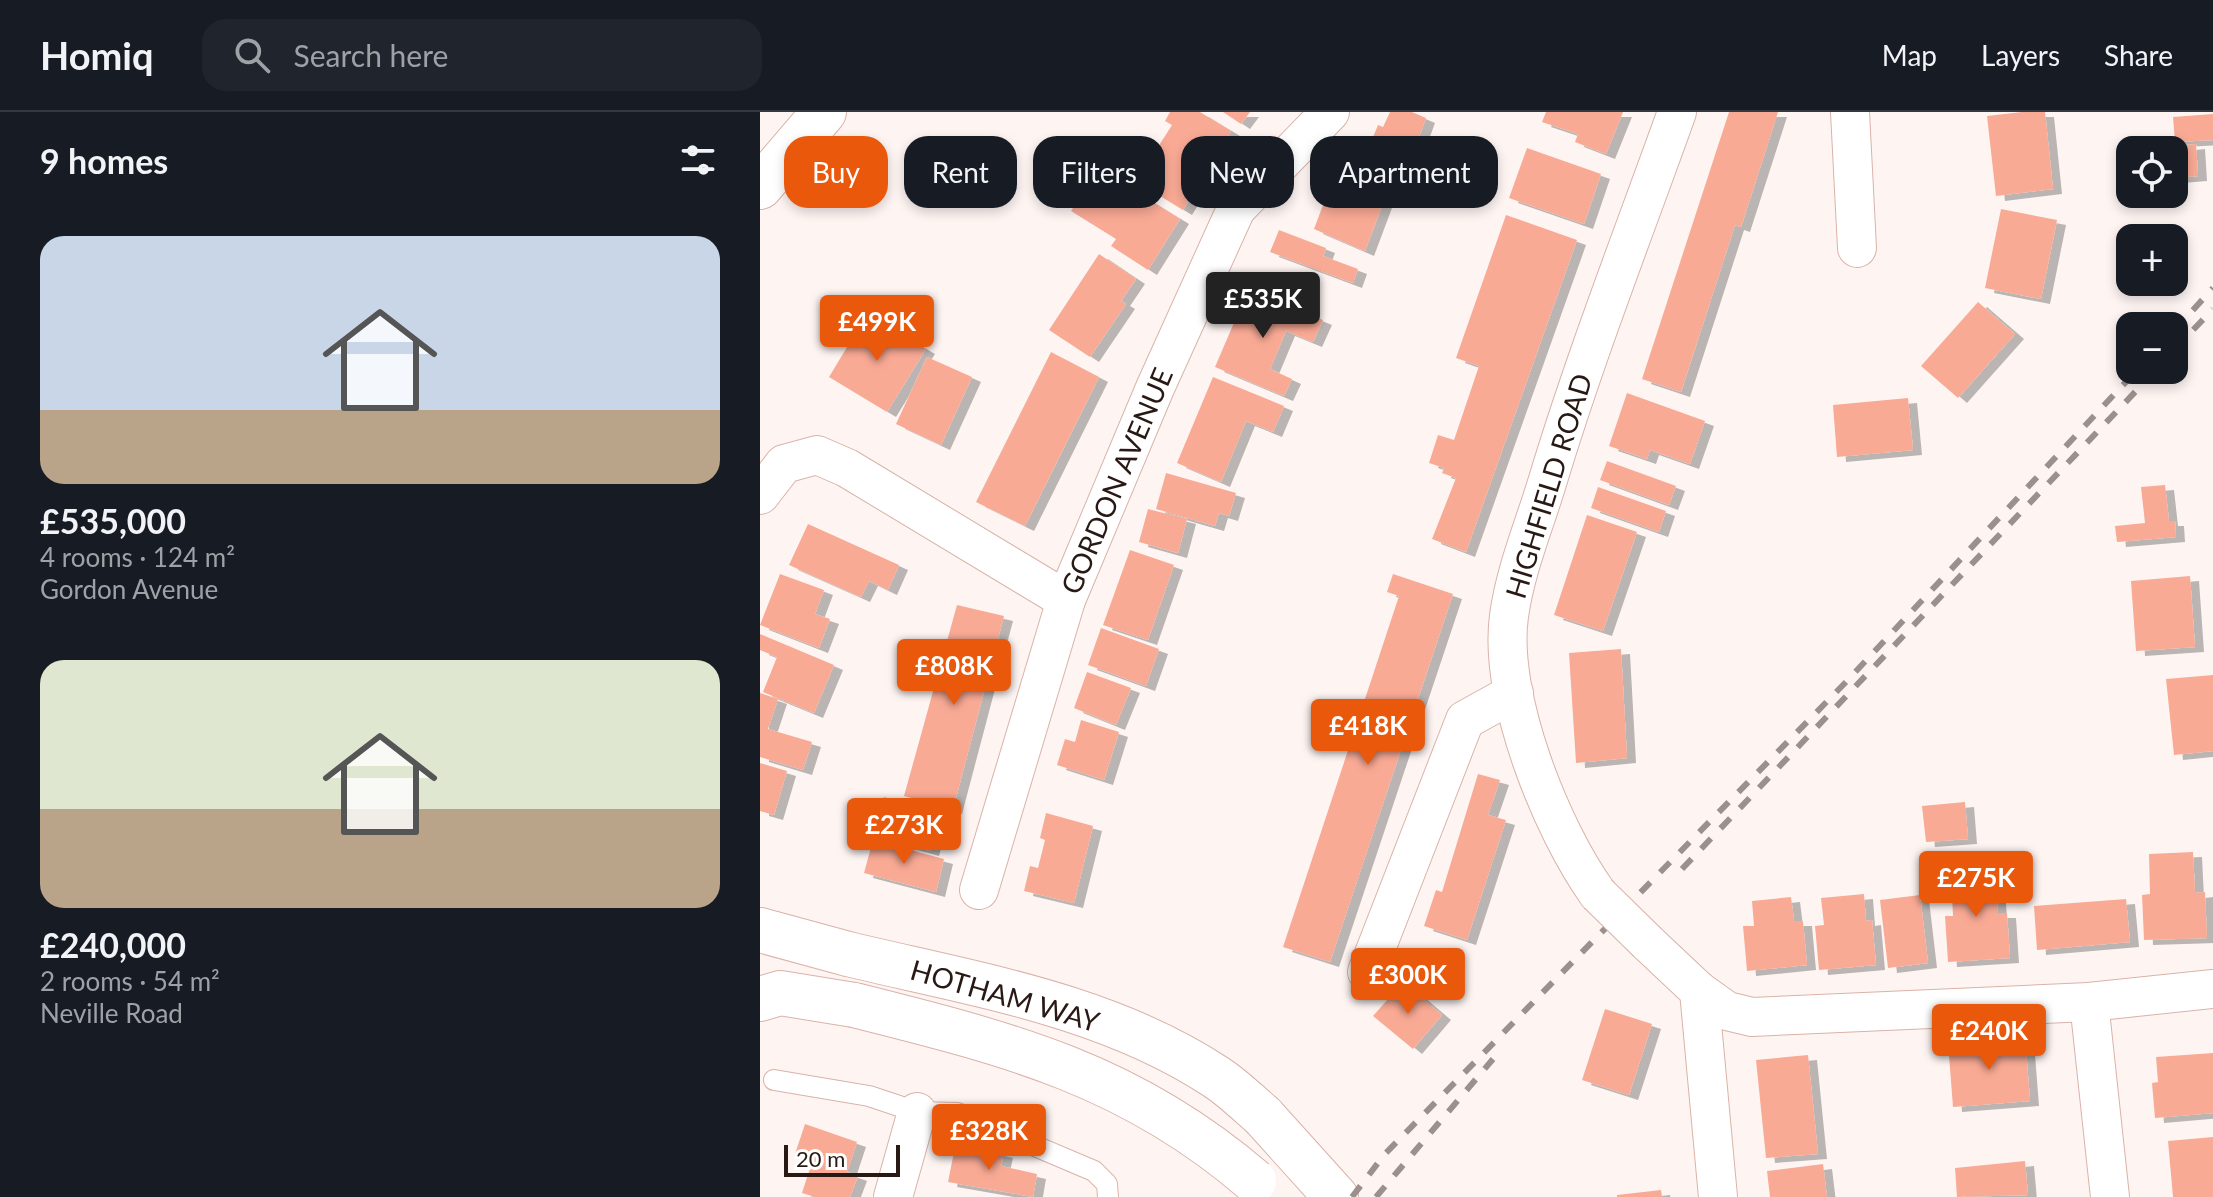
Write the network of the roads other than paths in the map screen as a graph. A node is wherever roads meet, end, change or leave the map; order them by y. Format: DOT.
graph roads {
  1 [pos="824,112"];
  2 [pos="1330,112"];
  3 [pos="1677,112"];
  4 [pos="1850,112"];
  5 [pos="760,187"];
  6 [pos="1857,248"];
  7 [pos="760,495"];
  8 [pos="1066,600"];
  9 [pos="1514,693"];
  10 [pos="979,890"];
  11 [pos="760,930"];
  12 [pos="1367,972"];
  13 [pos="2213,989"];
  14 [pos="1699,991"];
  15 [pos="760,999"];
  16 [pos="2089,1002"];
  17 [pos="774,1080"];
  18 [pos="917,1112"];
  19 [pos="893,1197"];
  20 [pos="1108,1197"];
  21 [pos="1268,1197"];
  22 [pos="1336,1197"];
  23 [pos="1718,1197"];
  24 [pos="2110,1197"];
  1 -- 5 [label="main road"];
  2 -- 8 [label="street, GORDON AVENUE"];
  3 -- 9 [label="street, HIGHFIELD ROAD"];
  4 -- 6 [label="street"];
  7 -- 8 [label="street"];
  8 -- 10 [label="street, GORDON AVENUE"];
  9 -- 12 [label="street"];
  9 -- 14 [label="street, HIGHFIELD ROAD, bridge"];
  11 -- 22 [label="main road, HOTHAM WAY, bridge"];
  13 -- 16 [label="street, HIGHFIELD ROAD"];
  14 -- 16 [label="street, HIGHFIELD ROAD"];
  14 -- 23 [label="street"];
  15 -- 21 [label="main road, HOTHAM WAY, bridge"];
  16 -- 24 [label="street"];
  17 -- 18 [label="lane"];
  18 -- 19 [label="street"];
  18 -- 20 [label="lane"];
}
